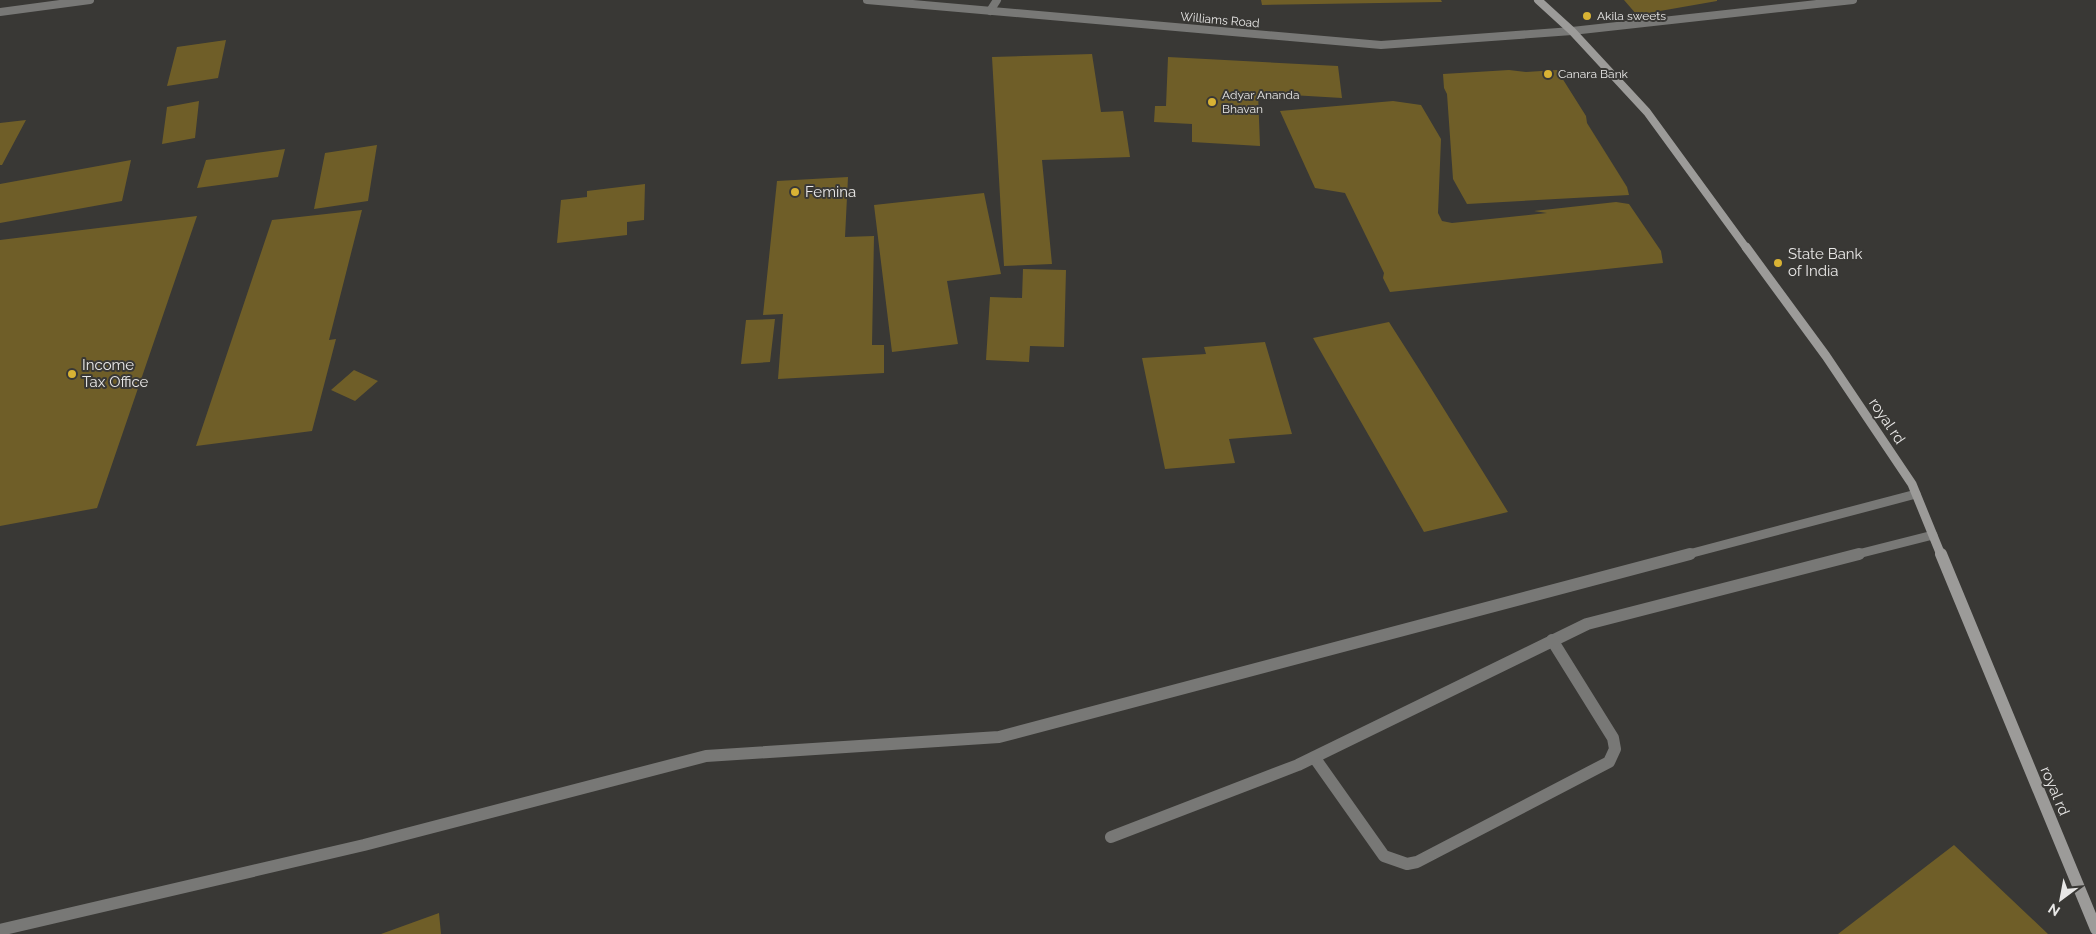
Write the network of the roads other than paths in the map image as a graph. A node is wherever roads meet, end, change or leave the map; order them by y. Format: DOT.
graph roads {
  1 [pos="90,0"];
  2 [pos="867,0"];
  3 [pos="997,0"];
  4 [pos="1538,0"];
  5 [pos="1854,0"];
  6 [pos="990,11"];
  7 [pos="0,12"];
  8 [pos="1572,31"];
  9 [pos="1916,494"];
  10 [pos="1933,535"];
  11 [pos="1552,640"];
  12 [pos="1314,757"];
  13 [pos="1111,837"];
  14 [pos="2096,929"];
  15 [pos="0,930"];
  1 -- 7 [label="street"];
  2 -- 6 [label="street, Williams Road"];
  3 -- 6 [label="street"];
  4 -- 8 [label="main road, royal rd"];
  5 -- 8 [label="street, Williams Road"];
  6 -- 8 [label="street, Williams Road"];
  8 -- 9 [label="main road, royal rd"];
  9 -- 10 [label="main road, royal rd"];
  9 -- 15 [label="street"];
  10 -- 11 [label="street"];
  10 -- 14 [label="main road, royal rd"];
  11 -- 12 [label="street"];
  11 -- 12 [label="street"];
  12 -- 13 [label="street"];
}
